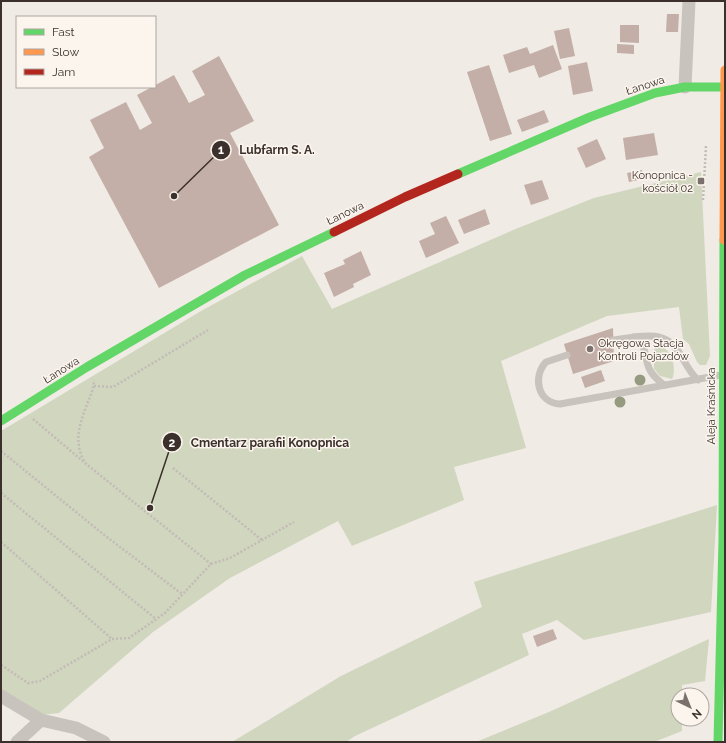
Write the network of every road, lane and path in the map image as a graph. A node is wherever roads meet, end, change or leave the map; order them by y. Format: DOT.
graph roads {
  1 [pos="689,1"];
  2 [pos="725,70"];
  3 [pos="685,87"];
  4 [pos="725,87"];
  5 [pos="706,140"];
  6 [pos="704,200"];
  7 [pos="208,330"];
  8 [pos="634,337"];
  9 [pos="613,340"];
  10 [pos="568,355"];
  11 [pos="723,374"];
  12 [pos="92,376"];
  13 [pos="698,380"];
  14 [pos="664,385"];
  15 [pos="724,385"];
  16 [pos="94,386"];
  17 [pos="1,421"];
  18 [pos="27,423"];
  19 [pos="1,451"];
  20 [pos="85,463"];
  21 [pos="173,468"];
  22 [pos="1,494"];
  23 [pos="724,504"];
  24 [pos="294,522"];
  25 [pos="262,540"];
  26 [pos="1,542"];
  27 [pos="212,564"];
  28 [pos="182,594"];
  29 [pos="156,619"];
  30 [pos="723,619"];
  31 [pos="112,639"];
  32 [pos="1,666"];
  33 [pos="1,696"];
  34 [pos="41,720"];
  35 [pos="722,720"];
  36 [pos="17,742"];
  37 [pos="104,742"];
  38 [pos="718,742"];
  1 -- 3 [label="street"];
  2 -- 4 [label="street, Aleja Kraśnicka"];
  3 -- 4 [label="street, Łanowa"];
  3 -- 17 [label="street, Łanowa"];
  4 -- 11 [label="street, Aleja Kraśnicka"];
  5 -- 6 [label="path"];
  7 -- 16 [label="path"];
  8 -- 9 [label="lane"];
  8 -- 13 [label="lane"];
  8 -- 14 [label="lane"];
  10 -- 14 [label="lane"];
  11 -- 13 [label="lane"];
  11 -- 15 [label="street, Aleja Kraśnicka"];
  12 -- 16 [label="path"];
  13 -- 14 [label="lane"];
  15 -- 23 [label="street, Aleja Kraśnicka"];
  16 -- 20 [label="path"];
  18 -- 20 [label="path"];
  19 -- 28 [label="path"];
  20 -- 27 [label="path"];
  21 -- 25 [label="path"];
  22 -- 29 [label="path"];
  23 -- 30 [label="street, Aleja Kraśnicka"];
  24 -- 25 [label="path"];
  25 -- 27 [label="path"];
  26 -- 31 [label="path"];
  27 -- 28 [label="path"];
  28 -- 29 [label="path"];
  29 -- 31 [label="path"];
  30 -- 35 [label="street, Aleja Kraśnicka"];
  31 -- 32 [label="path"];
  33 -- 34 [label="street"];
  34 -- 36 [label="street"];
  34 -- 37 [label="street"];
  35 -- 38 [label="street, Aleja Kraśnicka"];
}
